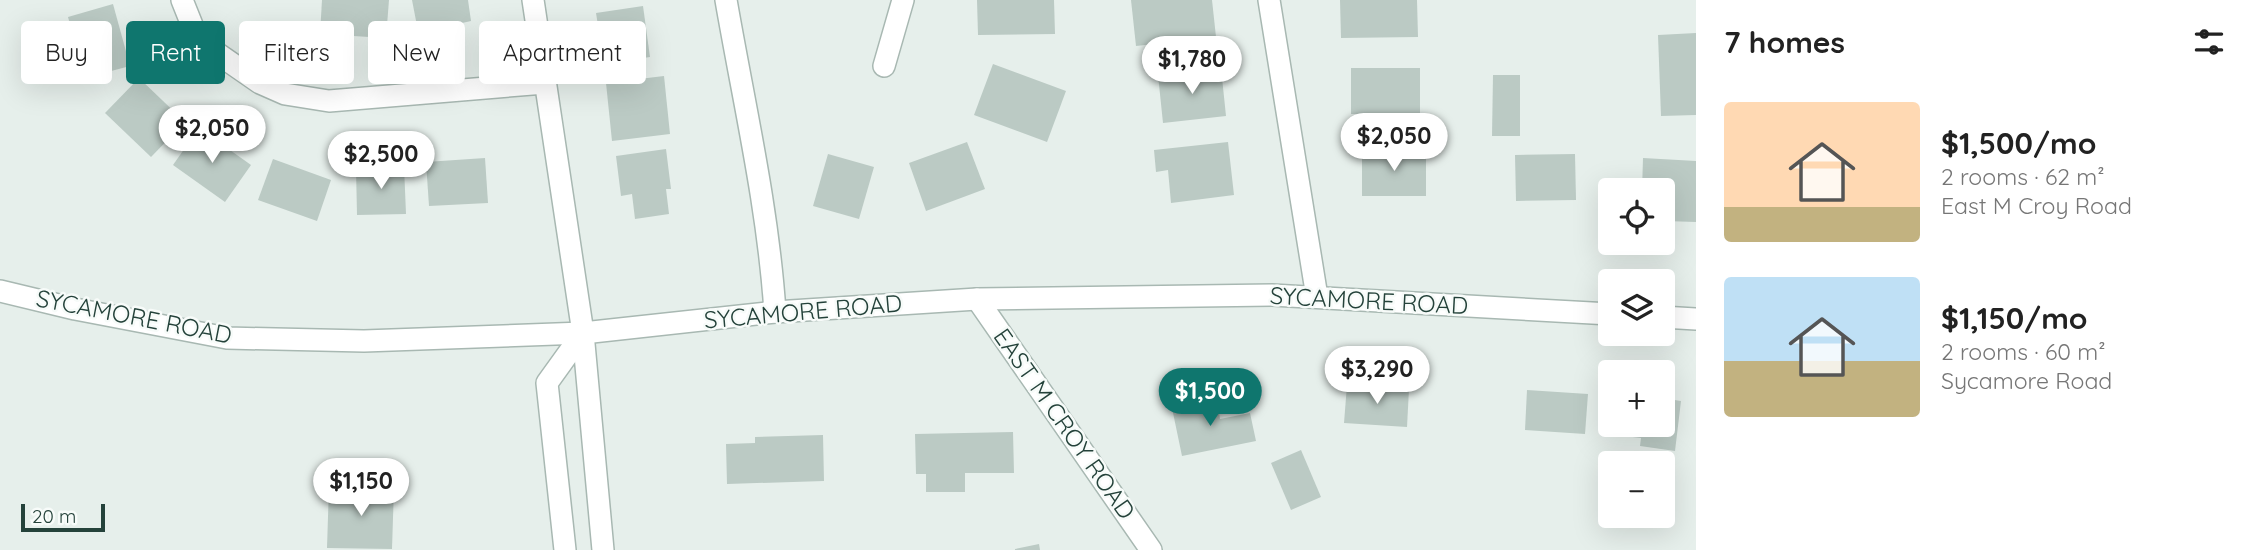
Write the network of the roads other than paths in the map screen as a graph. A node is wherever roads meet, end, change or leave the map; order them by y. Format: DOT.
graph roads {
  1 [pos="182,0"];
  2 [pos="533,0"];
  3 [pos="726,0"];
  4 [pos="903,0"];
  5 [pos="1269,0"];
  6 [pos="536,21"];
  7 [pos="884,66"];
  8 [pos="534,84"];
  9 [pos="545,84"];
  10 [pos="0,291"];
  11 [pos="1317,298"];
  12 [pos="978,299"];
  13 [pos="775,312"];
  14 [pos="1598,313"];
  15 [pos="1675,318"];
  16 [pos="1696,319"];
  17 [pos="583,333"];
  18 [pos="596,481"];
  19 [pos="558,486"];
  20 [pos="565,550"];
  21 [pos="603,550"];
  22 [pos="1151,550"];
  1 -- 8 [label="street"];
  2 -- 6 [label="street"];
  3 -- 13 [label="street"];
  4 -- 7 [label="street"];
  5 -- 11 [label="street"];
  9 -- 17 [label="street"];
  10 -- 17 [label="street, SYCAMORE ROAD"];
  11 -- 12 [label="street, SYCAMORE ROAD"];
  11 -- 14 [label="street, SYCAMORE ROAD"];
  12 -- 13 [label="street, SYCAMORE ROAD"];
  12 -- 22 [label="street, EAST M CROY ROAD"];
  13 -- 17 [label="street, SYCAMORE ROAD"];
  15 -- 16 [label="street"];
  17 -- 18 [label="street"];
  17 -- 19 [label="street"];
  18 -- 19 [label="street"];
  18 -- 21 [label="street"];
  19 -- 20 [label="street"];
}
